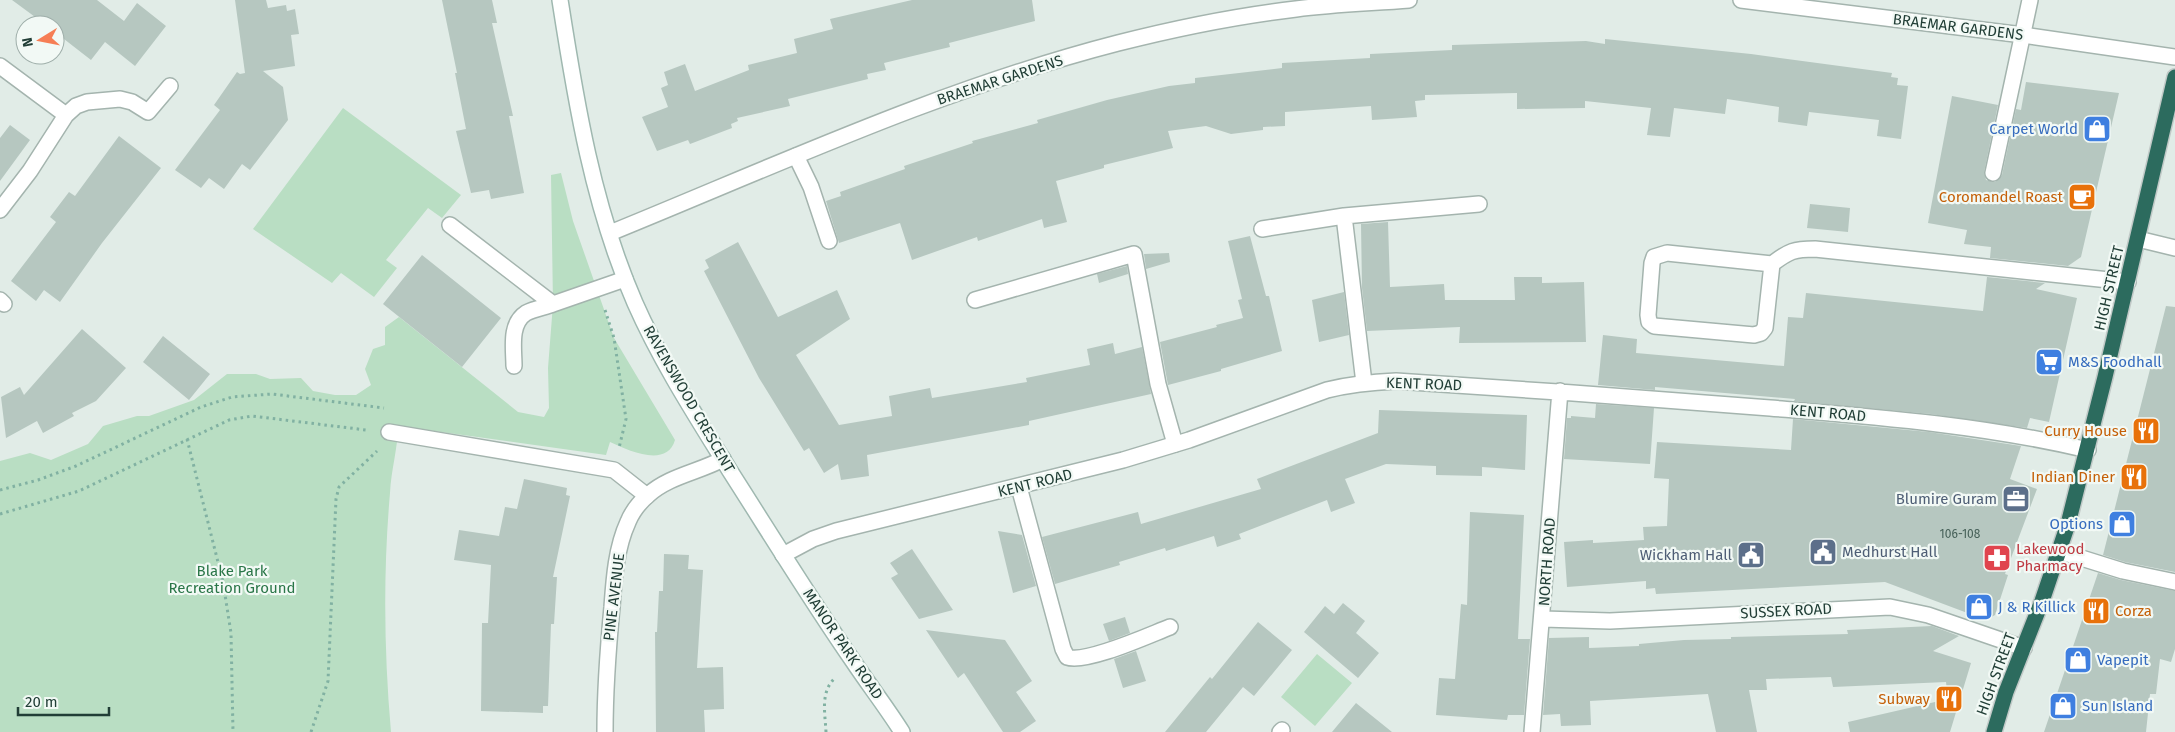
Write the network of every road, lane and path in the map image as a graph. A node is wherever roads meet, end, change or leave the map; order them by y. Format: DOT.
graph roads {
  1 [pos="560,0"];
  2 [pos="1410,0"];
  3 [pos="1741,0"];
  4 [pos="2030,0"];
  5 [pos="2023,35"];
  6 [pos="2175,57"];
  7 [pos="0,66"];
  8 [pos="2175,77"];
  9 [pos="170,86"];
  10 [pos="66,115"];
  11 [pos="796,156"];
  12 [pos="1993,173"];
  13 [pos="1479,204"];
  14 [pos="0,210"];
  15 [pos="1344,216"];
  16 [pos="450,225"];
  17 [pos="1262,229"];
  18 [pos="610,233"];
  19 [pos="2138,239"];
  20 [pos="829,241"];
  21 [pos="2175,248"];
  22 [pos="1772,264"];
  23 [pos="625,279"];
  24 [pos="2128,282"];
  25 [pos="975,300"];
  26 [pos="553,304"];
  27 [pos="514,366"];
  28 [pos="1364,383"];
  29 [pos="1560,391"];
  30 [pos="394,410"];
  31 [pos="389,432"];
  32 [pos="187,439"];
  33 [pos="1175,444"];
  34 [pos="382,446"];
  35 [pos="2088,450"];
  36 [pos="723,459"];
  37 [pos="614,470"];
  38 [pos="1018,487"];
  39 [pos="0,490"];
  40 [pos="646,496"];
  41 [pos="0,514"];
  42 [pos="2059,550"];
  43 [pos="783,555"];
  44 [pos="2175,582"];
  45 [pos="1543,619"];
  46 [pos="1170,627"];
  47 [pos="2024,648"];
  48 [pos="852,661"];
  49 [pos="232,732"];
  50 [pos="311,732"];
  51 [pos="605,732"];
  52 [pos="826,732"];
  53 [pos="902,732"];
  54 [pos="1532,732"];
  55 [pos="1994,732"];
  1 -- 18 [label="street, RAVENSWOOD CRESCENT"];
  2 -- 11 [label="street, BRAEMAR GARDENS"];
  3 -- 5 [label="street, BRAEMAR GARDENS"];
  4 -- 5 [label="street"];
  5 -- 6 [label="street, BRAEMAR GARDENS"];
  5 -- 12 [label="street"];
  7 -- 10 [label="street"];
  8 -- 19 [label="highway, HIGH STREET"];
  9 -- 10 [label="street"];
  10 -- 14 [label="street"];
  11 -- 18 [label="street, BRAEMAR GARDENS"];
  11 -- 20 [label="street"];
  13 -- 15 [label="street"];
  15 -- 17 [label="street"];
  15 -- 28 [label="street"];
  16 -- 26 [label="street"];
  18 -- 23 [label="street, RAVENSWOOD CRESCENT"];
  19 -- 21 [label="street"];
  19 -- 24 [label="highway, HIGH STREET"];
  22 -- 22 [label="street"];
  22 -- 24 [label="street"];
  23 -- 26 [label="street"];
  23 -- 36 [label="street, RAVENSWOOD CRESCENT"];
  23 -- 37 [label="path"];
  24 -- 35 [label="highway, HIGH STREET"];
  25 -- 33 [label="street"];
  26 -- 27 [label="street"];
  28 -- 29 [label="street, KENT ROAD"];
  28 -- 33 [label="street, KENT ROAD"];
  29 -- 35 [label="street, KENT ROAD"];
  29 -- 45 [label="street, NORTH ROAD"];
  30 -- 39 [label="path"];
  31 -- 32 [label="path"];
  31 -- 37 [label="street"];
  32 -- 41 [label="path"];
  32 -- 49 [label="path"];
  33 -- 38 [label="street, KENT ROAD"];
  34 -- 50 [label="path"];
  35 -- 42 [label="highway, HIGH STREET"];
  36 -- 40 [label="street, PINE AVENUE"];
  36 -- 43 [label="street, RAVENSWOOD CRESCENT"];
  37 -- 40 [label="street"];
  38 -- 43 [label="street, KENT ROAD"];
  38 -- 46 [label="street"];
  40 -- 51 [label="street, PINE AVENUE"];
  42 -- 44 [label="street"];
  42 -- 47 [label="highway, HIGH STREET"];
  43 -- 48 [label="street, MANOR PARK ROAD"];
  45 -- 47 [label="street, SUSSEX ROAD"];
  45 -- 54 [label="street, NORTH ROAD"];
  47 -- 55 [label="highway, HIGH STREET"];
  48 -- 52 [label="path"];
  48 -- 53 [label="street, MANOR PARK ROAD"];
}
